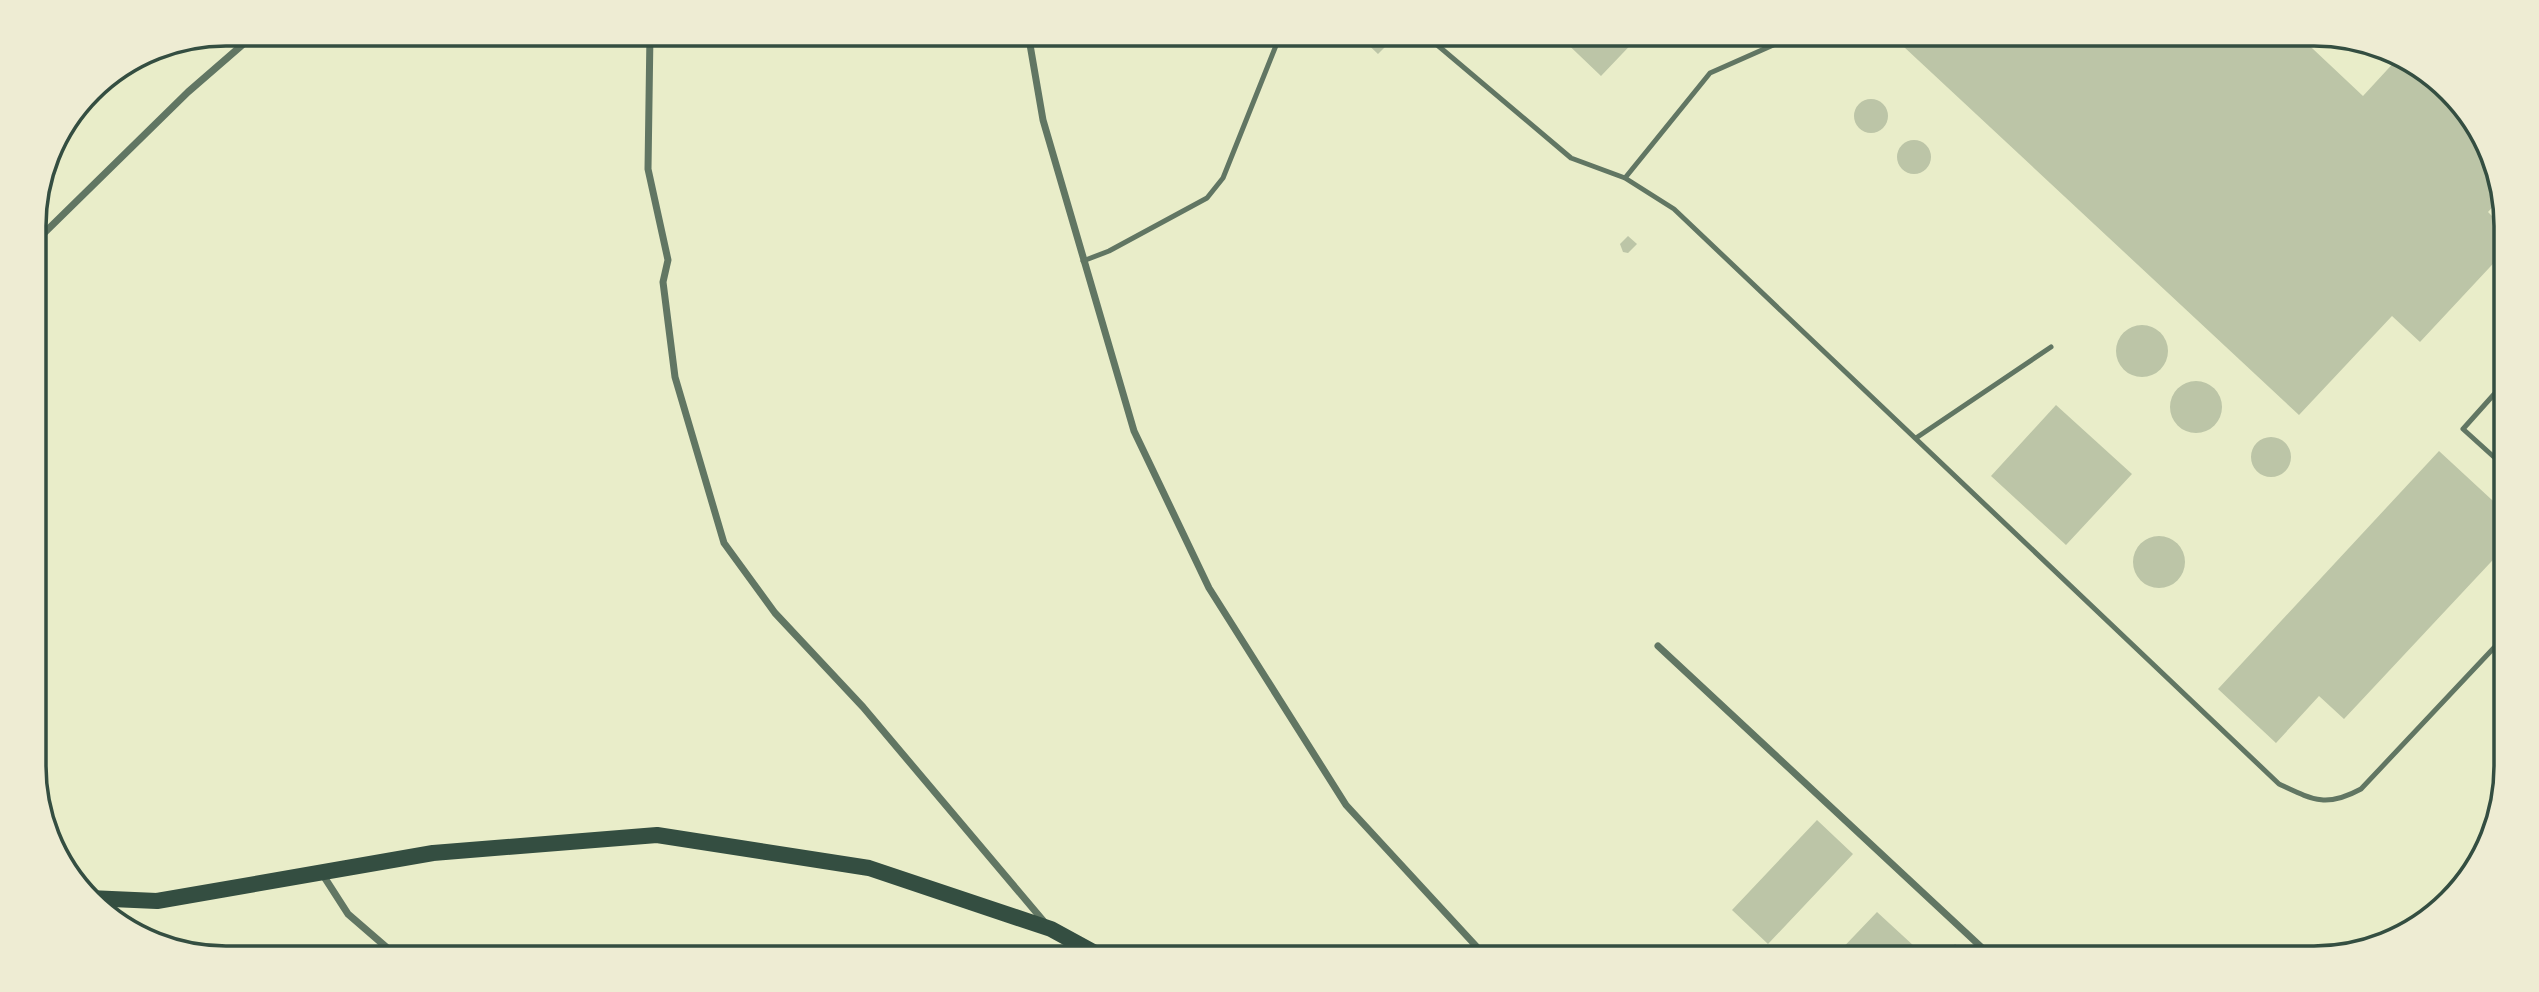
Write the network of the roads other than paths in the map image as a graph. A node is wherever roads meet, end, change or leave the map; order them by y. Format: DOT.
graph roads {
  1 [pos="241,46"];
  2 [pos="650,46"];
  3 [pos="1030,46"];
  4 [pos="1276,46"];
  5 [pos="1438,46"];
  6 [pos="1769,46"];
  7 [pos="1625,178"];
  8 [pos="46,231"];
  9 [pos="1083,261"];
  10 [pos="2051,347"];
  11 [pos="2494,394"];
  12 [pos="1916,438"];
  13 [pos="2494,457"];
  14 [pos="1658,646"];
  15 [pos="2494,648"];
  16 [pos="321,872"];
  17 [pos="104,899"];
  18 [pos="1051,929"];
  19 [pos="385,946"];
  20 [pos="1082,946"];
  21 [pos="1477,946"];
  22 [pos="1980,946"];
  1 -- 8 [label="street"];
  2 -- 18 [label="street"];
  3 -- 9 [label="street"];
  4 -- 9 [label="lane"];
  5 -- 7 [label="lane"];
  6 -- 7 [label="lane"];
  7 -- 12 [label="lane"];
  9 -- 21 [label="street"];
  10 -- 12 [label="lane"];
  11 -- 13 [label="lane"];
  12 -- 15 [label="lane"];
  14 -- 22 [label="street"];
  16 -- 17 [label="main road"];
  16 -- 18 [label="main road"];
  16 -- 19 [label="street"];
  18 -- 20 [label="main road"];
}
